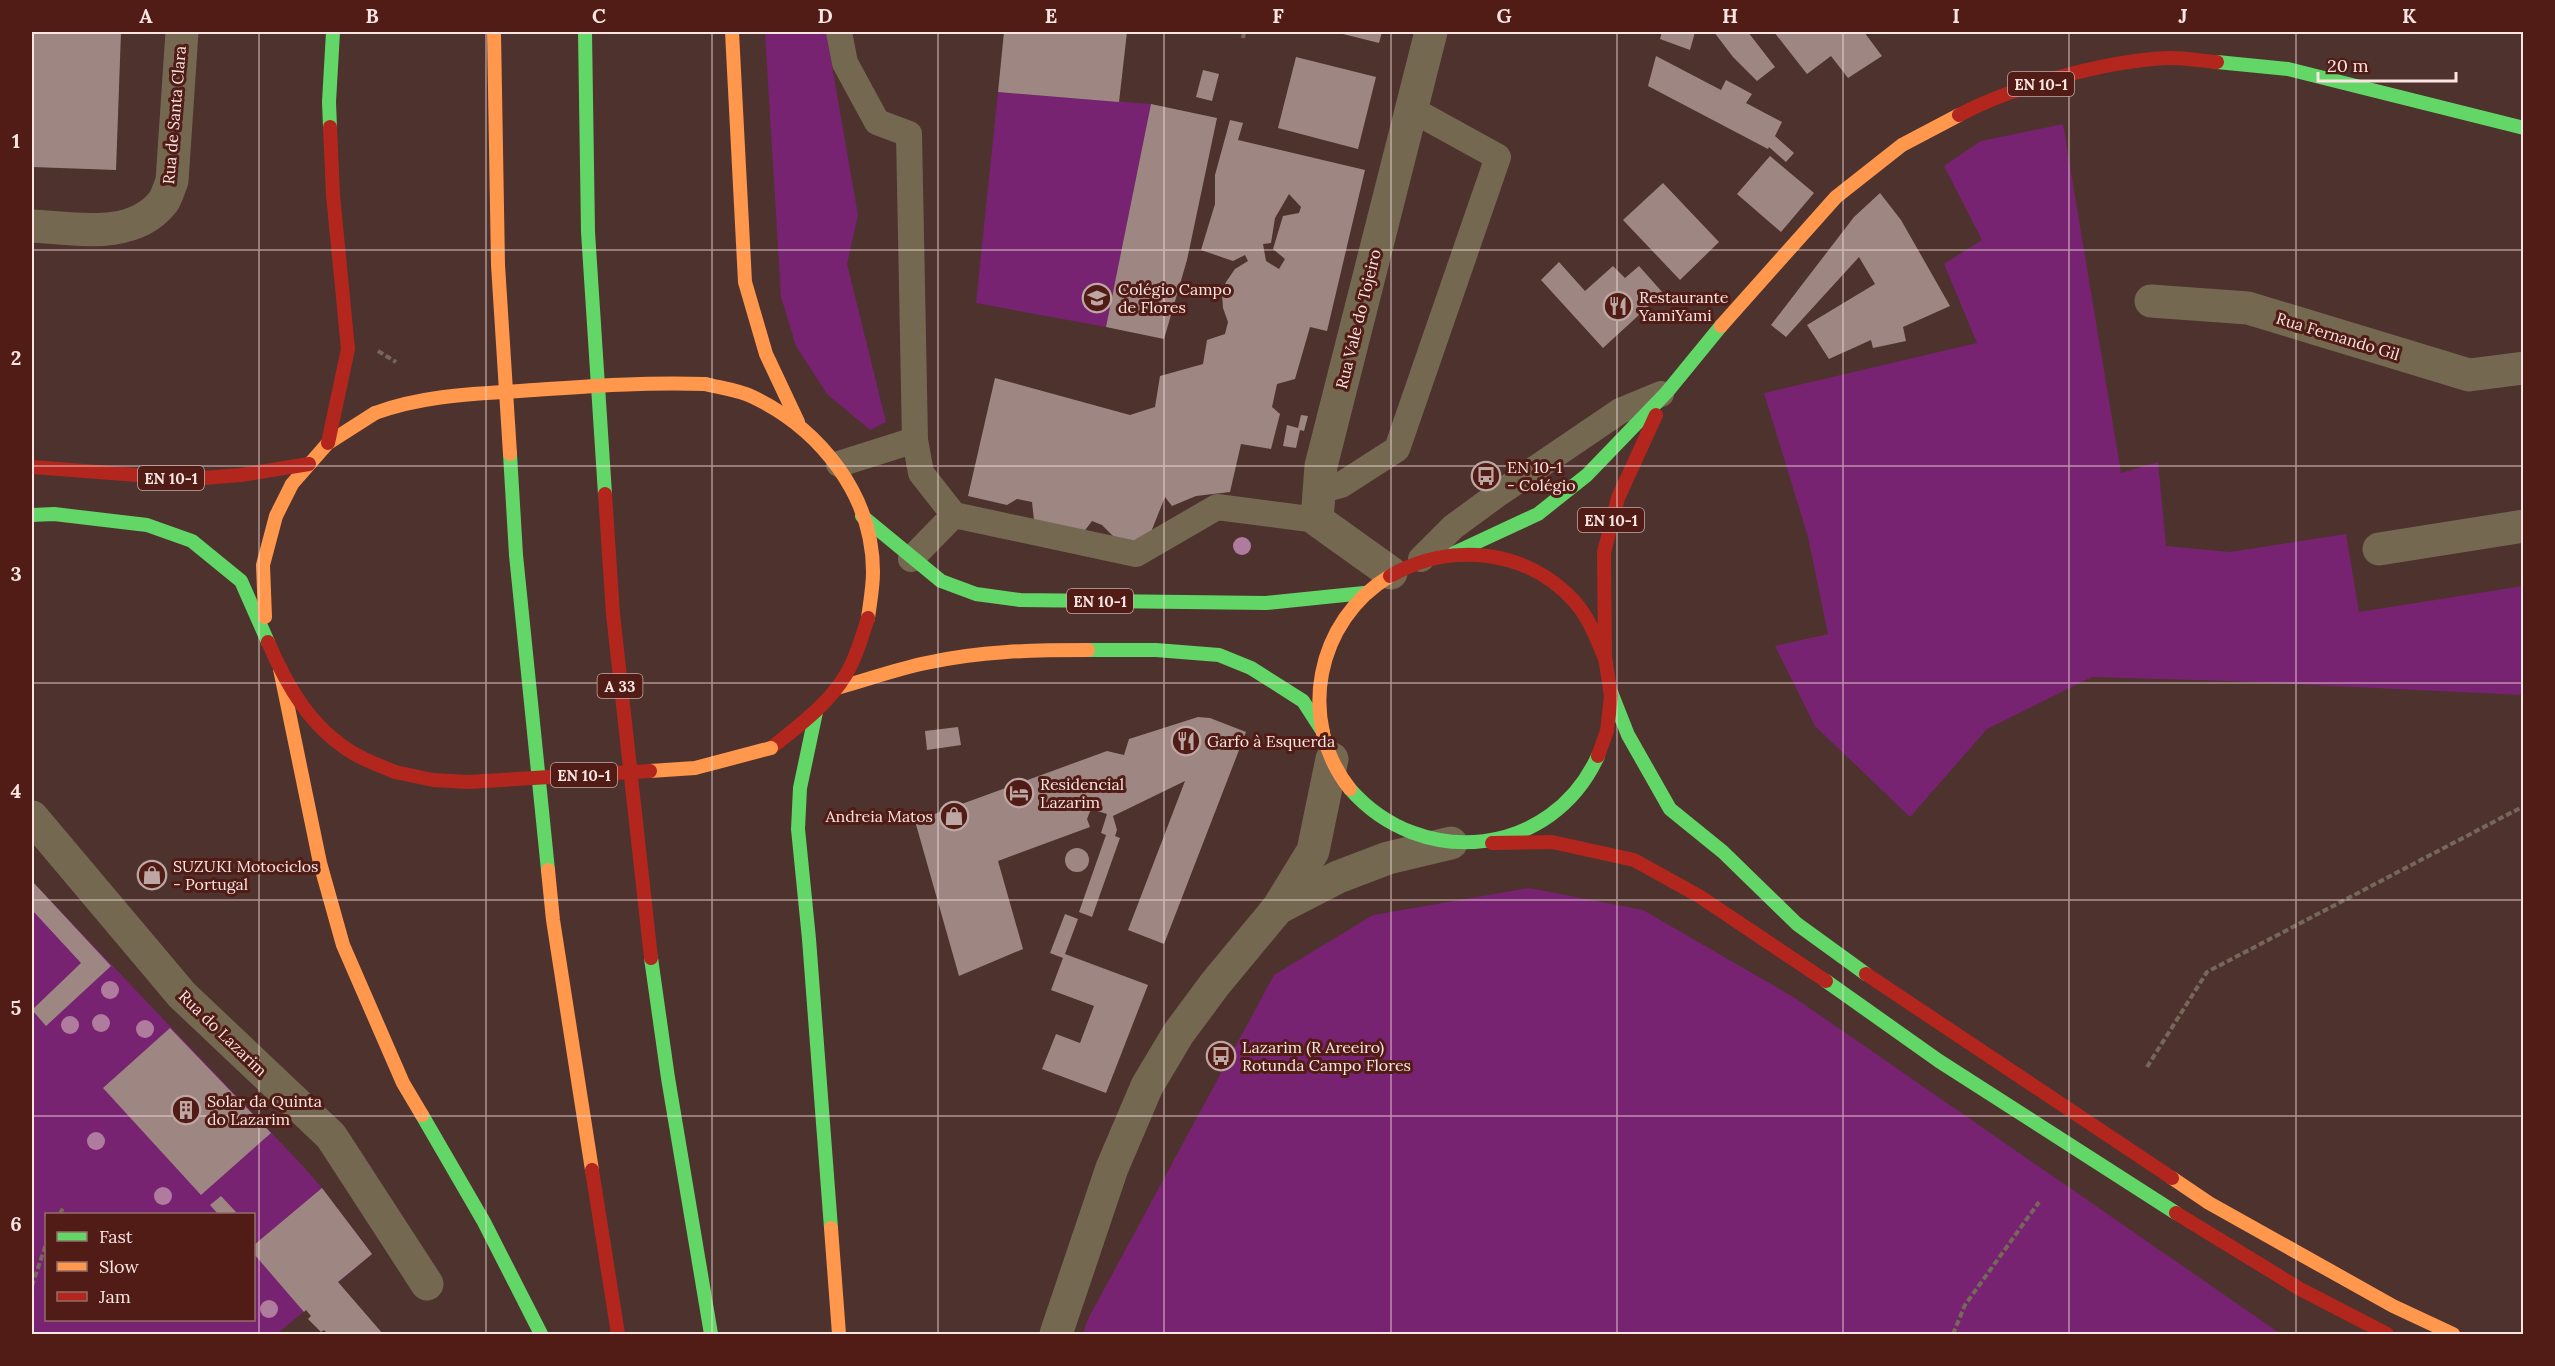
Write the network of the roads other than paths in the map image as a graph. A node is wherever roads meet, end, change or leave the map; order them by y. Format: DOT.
graph roads {
  1 [pos="182,32"];
  2 [pos="333,32"];
  3 [pos="494,32"];
  4 [pos="585,32"];
  5 [pos="732,32"];
  6 [pos="839,32"];
  7 [pos="1431,32"];
  8 [pos="1412,109"];
  9 [pos="2523,128"];
  10 [pos="32,226"];
  11 [pos="2151,301"];
  12 [pos="2523,368"];
  13 [pos="1667,392"];
  14 [pos="798,422"];
  15 [pos="915,440"];
  16 [pos="328,443"];
  17 [pos="309,464"];
  18 [pos="839,464"];
  19 [pos="32,468"];
  20 [pos="1318,506"];
  21 [pos="32,515"];
  22 [pos="954,515"];
  23 [pos="862,516"];
  24 [pos="2523,526"];
  25 [pos="2379,549"];
  26 [pos="1454,553"];
  27 [pos="911,559"];
  28 [pos="1421,559"];
  29 [pos="1390,573"];
  30 [pos="1364,593"];
  31 [pos="267,640"];
  32 [pos="1605,659"];
  33 [pos="280,669"];
  34 [pos="837,688"];
  35 [pos="1611,692"];
  36 [pos="816,712"];
  37 [pos="1328,746"];
  38 [pos="32,817"];
  39 [pos="1466,843"];
  40 [pos="1278,908"];
  41 [pos="426,1284"];
  42 [pos="541,1335"];
  43 [pos="618,1335"];
  44 [pos="711,1335"];
  45 [pos="839,1335"];
  46 [pos="1056,1335"];
  47 [pos="2387,1335"];
  48 [pos="2453,1335"];
  1 -- 10 [label="street, Rua de Santa Clara"];
  2 -- 16 [label="main road"];
  3 -- 43 [label="main road"];
  4 -- 44 [label="main road, A 33"];
  5 -- 14 [label="main road"];
  6 -- 15 [label="lane"];
  7 -- 8 [label="street, Rua Vale do Tojeiro"];
  8 -- 20 [label="street, Rua Vale do Tojeiro"];
  8 -- 20 [label="lane"];
  9 -- 13 [label="main road, EN 10-1"];
  11 -- 12 [label="street, Rua Fernando Gil"];
  13 -- 26 [label="main road, EN 10-1"];
  13 -- 28 [label="lane"];
  13 -- 32 [label="main road, EN 10-1"];
  14 -- 16 [label="main road, EN 10-1, bridge"];
  14 -- 18 [label="main road, EN 10-1"];
  15 -- 18 [label="lane"];
  15 -- 22 [label="lane"];
  16 -- 17 [label="main road, EN 10-1"];
  17 -- 19 [label="main road, EN 10-1"];
  17 -- 31 [label="main road, EN 10-1"];
  18 -- 23 [label="main road, EN 10-1"];
  20 -- 22 [label="lane"];
  20 -- 29 [label="street"];
  21 -- 31 [label="main road, EN 10-1"];
  22 -- 27 [label="lane"];
  23 -- 27 [label="main road, EN 10-1"];
  23 -- 34 [label="main road, EN 10-1"];
  24 -- 25 [label="street"];
  26 -- 28 [label="main road, EN 10-1"];
  26 -- 32 [label="main road, EN 10-1"];
  27 -- 30 [label="main road, EN 10-1"];
  28 -- 29 [label="main road, EN 10-1"];
  29 -- 30 [label="main road, EN 10-1"];
  30 -- 37 [label="main road, EN 10-1"];
  31 -- 33 [label="main road, EN 10-1"];
  32 -- 35 [label="main road, EN 10-1"];
  33 -- 36 [label="main road, EN 10-1, bridge"];
  33 -- 42 [label="main road"];
  34 -- 36 [label="main road, EN 10-1"];
  34 -- 37 [label="main road, EN 10-1"];
  35 -- 39 [label="main road, EN 10-1"];
  35 -- 48 [label="main road"];
  36 -- 45 [label="main road"];
  37 -- 39 [label="main road, EN 10-1"];
  37 -- 40 [label="street"];
  38 -- 41 [label="street, Rua do Lazarim"];
  39 -- 40 [label="street"];
  39 -- 47 [label="main road"];
  40 -- 46 [label="street"];
}
